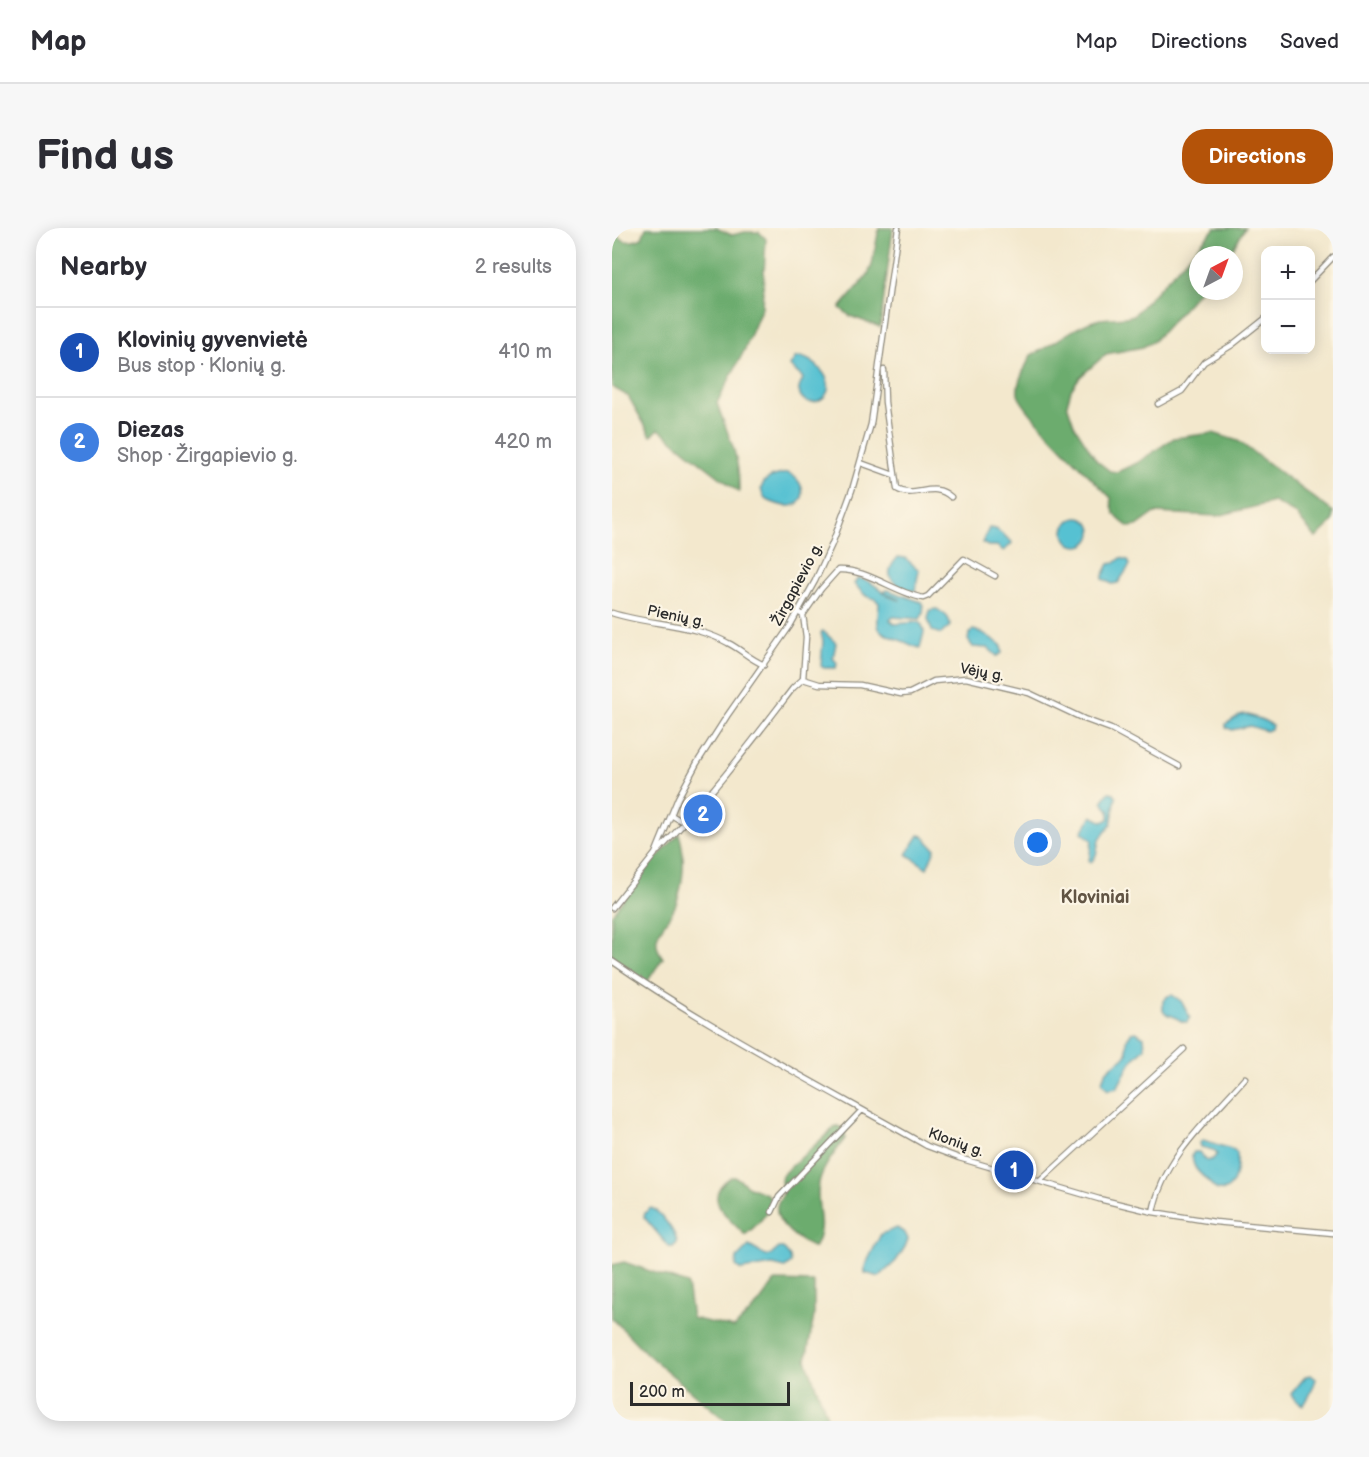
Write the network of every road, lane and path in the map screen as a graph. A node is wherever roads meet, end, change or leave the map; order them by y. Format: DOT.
graph roads {
  1 [pos="898,228"];
  2 [pos="1333,257"];
  3 [pos="1315,277"];
  4 [pos="1261,322"];
  5 [pos="884,370"];
  6 [pos="1158,404"];
  7 [pos="861,463"];
  8 [pos="894,475"];
  9 [pos="951,497"];
  10 [pos="995,576"];
  11 [pos="612,612"];
  12 [pos="801,614"];
  13 [pos="764,665"];
  14 [pos="803,679"];
  15 [pos="1179,766"];
  16 [pos="670,815"];
  17 [pos="685,823"];
  18 [pos="656,854"];
  19 [pos="612,908"];
  20 [pos="612,961"];
  21 [pos="1184,1049"];
  22 [pos="1245,1078"];
  23 [pos="862,1110"];
  24 [pos="1040,1181"];
  25 [pos="772,1212"];
  26 [pos="1153,1212"];
  27 [pos="1333,1233"];
  1 -- 7 [label="street, Žirgapievio g."];
  2 -- 3 [label="street"];
  4 -- 6 [label="street"];
  5 -- 8 [label="street"];
  7 -- 8 [label="street"];
  7 -- 12 [label="street, Žirgapievio g."];
  8 -- 9 [label="street"];
  10 -- 12 [label="street"];
  11 -- 13 [label="street, Pienių g."];
  12 -- 13 [label="street, Žirgapievio g."];
  12 -- 14 [label="street"];
  13 -- 16 [label="street, Žirgapievio g."];
  14 -- 15 [label="street, Vėjų g."];
  14 -- 17 [label="street"];
  16 -- 17 [label="street"];
  16 -- 18 [label="street, Žirgapievio g."];
  17 -- 18 [label="street"];
  18 -- 19 [label="street, Žirgapievio g."];
  20 -- 23 [label="street, Klonių g."];
  21 -- 24 [label="street"];
  22 -- 26 [label="street"];
  23 -- 24 [label="street, Klonių g."];
  23 -- 25 [label="street"];
  24 -- 26 [label="street, Klonių g."];
  26 -- 27 [label="street, Klonių g."];
}
